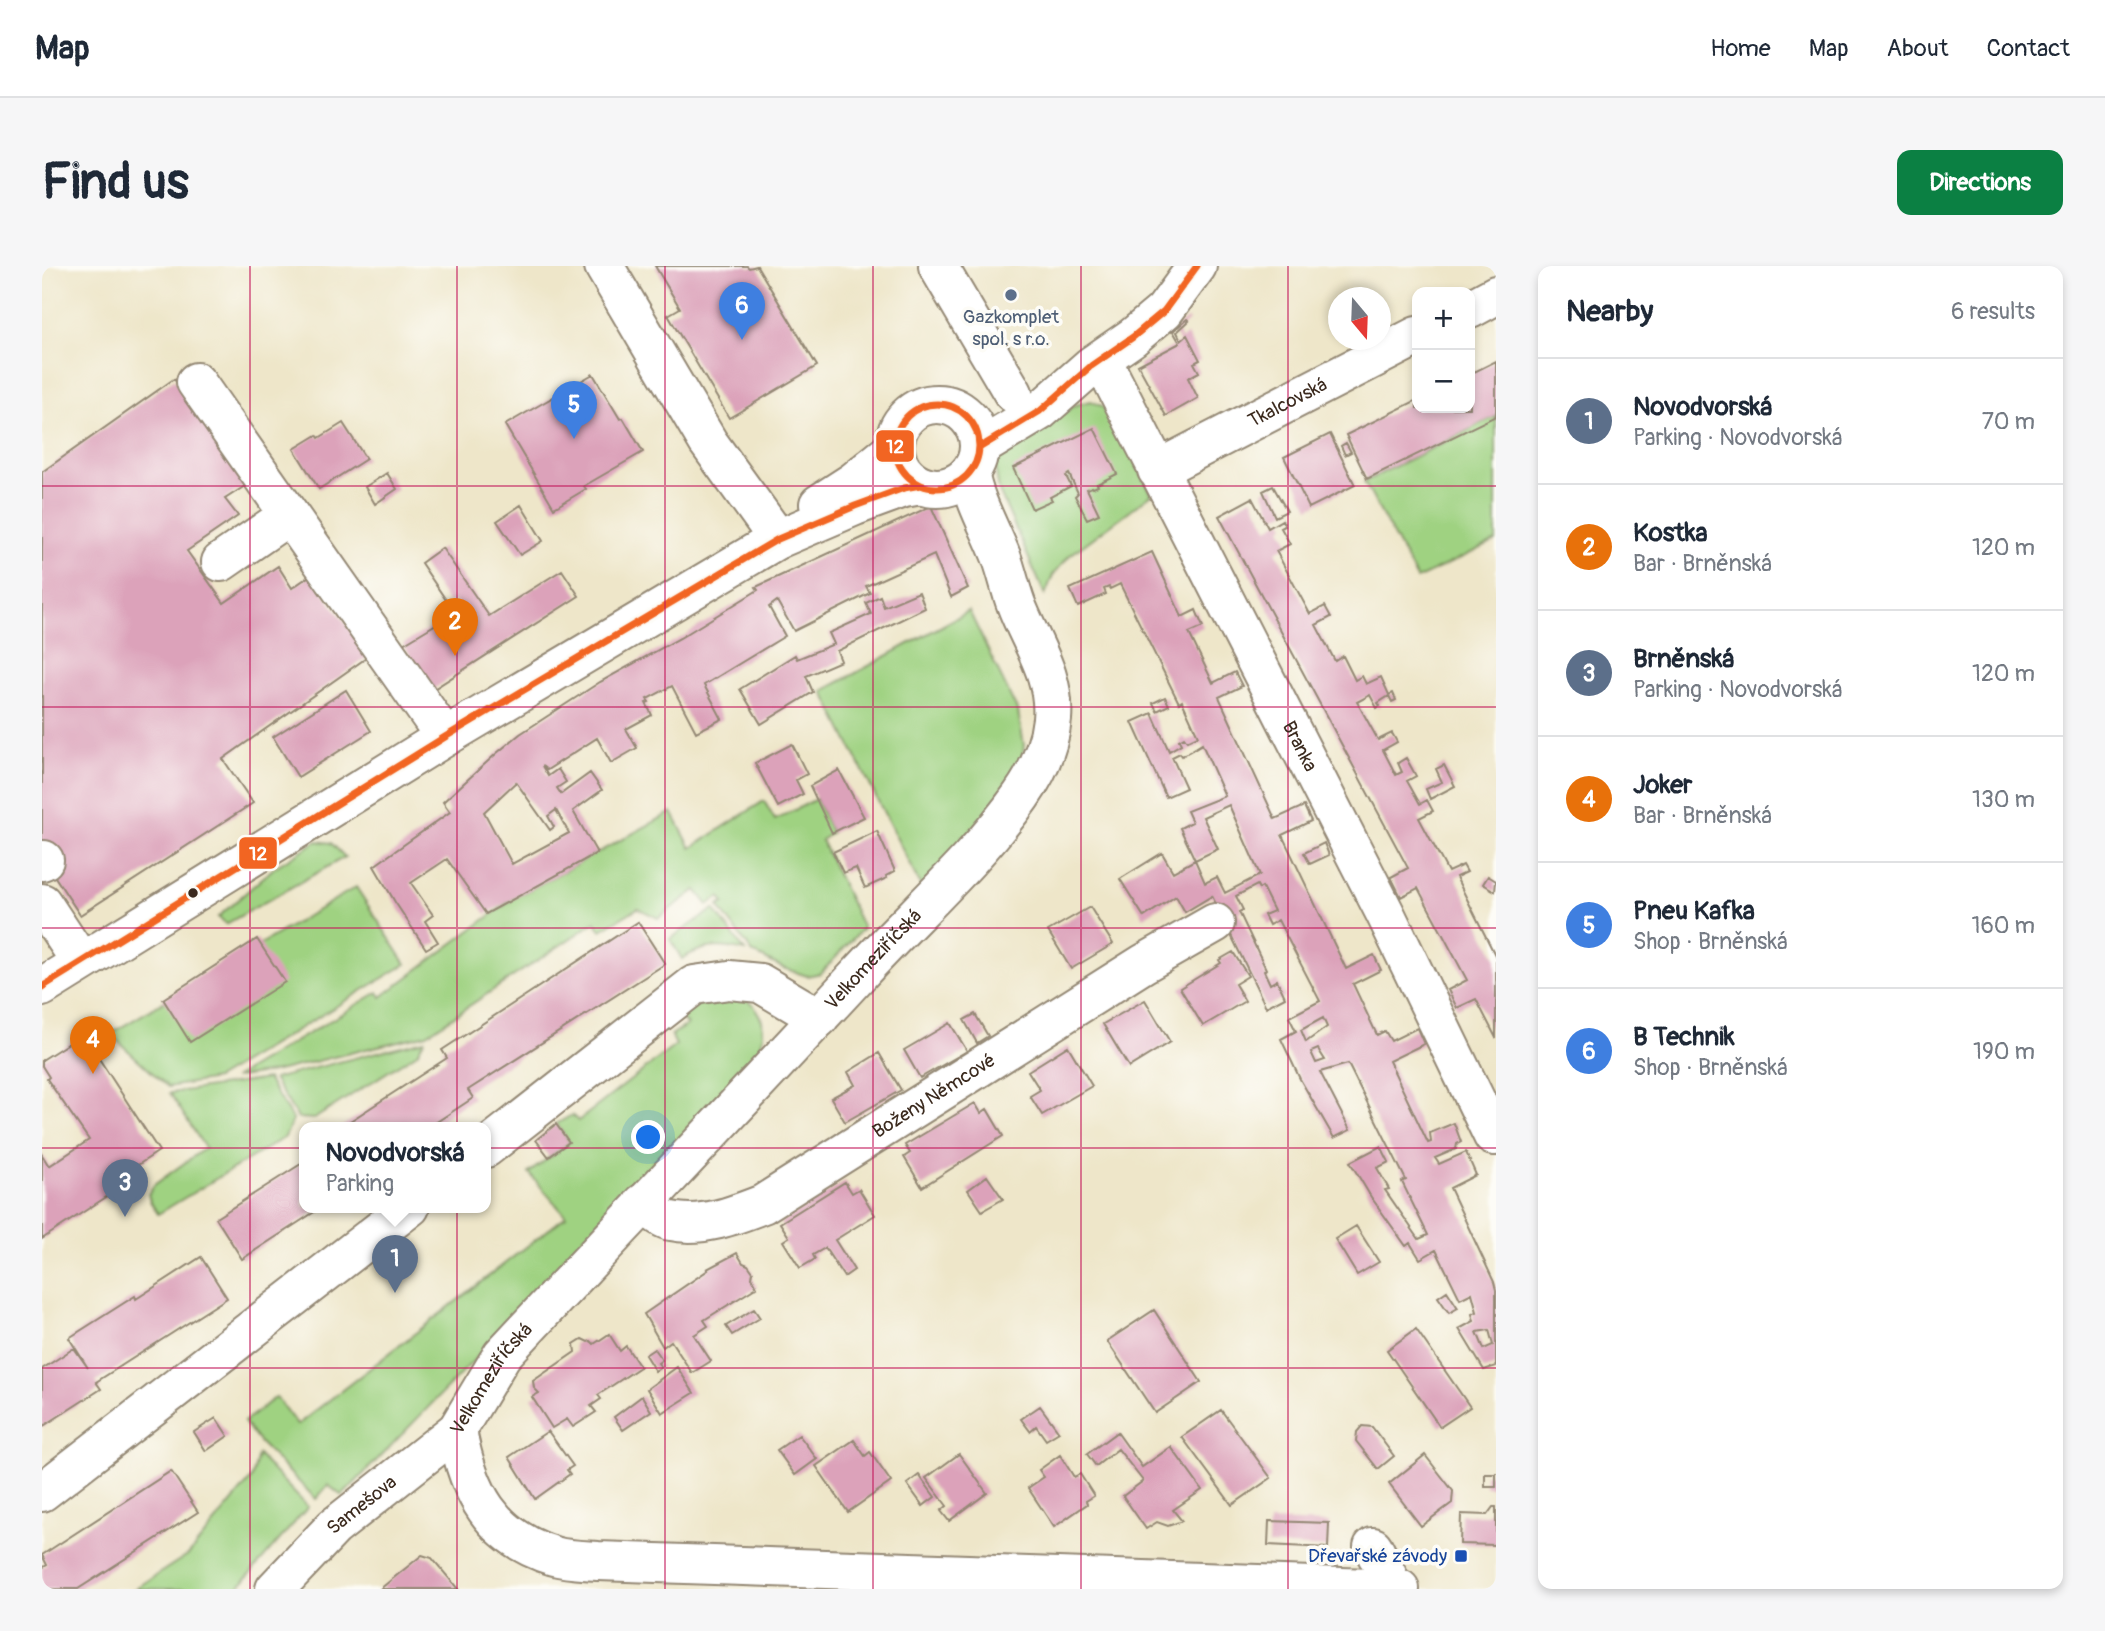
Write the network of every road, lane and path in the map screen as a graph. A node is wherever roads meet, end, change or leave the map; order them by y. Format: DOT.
graph roads {
  1 [pos="604,266"];
  2 [pos="938,266"];
  3 [pos="1198,266"];
  4 [pos="1496,295"];
  5 [pos="1475,306"];
  6 [pos="1412,339"];
  7 [pos="1096,363"];
  8 [pos="196,382"];
  9 [pos="1013,393"];
  10 [pos="959,411"];
  11 [pos="895,449"];
  12 [pos="1157,470"];
  13 [pos="953,473"];
  14 [pos="289,514"];
  15 [pos="778,539"];
  16 [pos="221,562"];
  17 [pos="444,737"];
  18 [pos="42,903"];
  19 [pos="1215,923"];
  20 [pos="81,962"];
  21 [pos="42,987"];
  22 [pos="819,1018"];
  23 [pos="1495,1140"];
  24 [pos="491,1144"];
  25 [pos="643,1203"];
  26 [pos="402,1213"];
  27 [pos="457,1430"];
  28 [pos="42,1492"];
  29 [pos="1373,1547"];
  30 [pos="939,1581"];
  31 [pos="1103,1584"];
  32 [pos="1232,1586"];
  33 [pos="275,1589"];
  34 [pos="1394,1589"];
  35 [pos="1400,1589"];
  1 -- 15 [label="street"];
  2 -- 9 [label="street"];
  3 -- 7 [label="street"];
  4 -- 5 [label="street"];
  6 -- 12 [label="street, Tkalcovská"];
  7 -- 9 [label="street"];
  7 -- 12 [label="street, Branka"];
  7 -- 13 [label="street"];
  8 -- 14 [label="street"];
  9 -- 10 [label="street"];
  10 -- 11 [label="street"];
  10 -- 13 [label="street"];
  11 -- 13 [label="street"];
  11 -- 15 [label="street"];
  12 -- 23 [label="street, Branka"];
  13 -- 15 [label="street"];
  13 -- 22 [label="street, Velkomeziříčská"];
  14 -- 16 [label="street"];
  14 -- 17 [label="street"];
  15 -- 17 [label="street"];
  17 -- 20 [label="street"];
  18 -- 20 [label="street"];
  19 -- 25 [label="street, Boženy Němcové"];
  20 -- 21 [label="street"];
  22 -- 24 [label="street"];
  22 -- 25 [label="street, Velkomeziříčská"];
  25 -- 27 [label="street, Velkomeziříčská"];
  26 -- 28 [label="street"];
  27 -- 30 [label="street, Velkomeziříčská"];
  27 -- 33 [label="street, Samešova"];
  29 -- 34 [label="street"];
  30 -- 31 [label="street, Velkomeziříčská"];
  31 -- 32 [label="street, Velkomeziříčská"];
  32 -- 34 [label="street, Velkomeziříčská"];
  34 -- 35 [label="street, Velkomeziříčská"];
}
